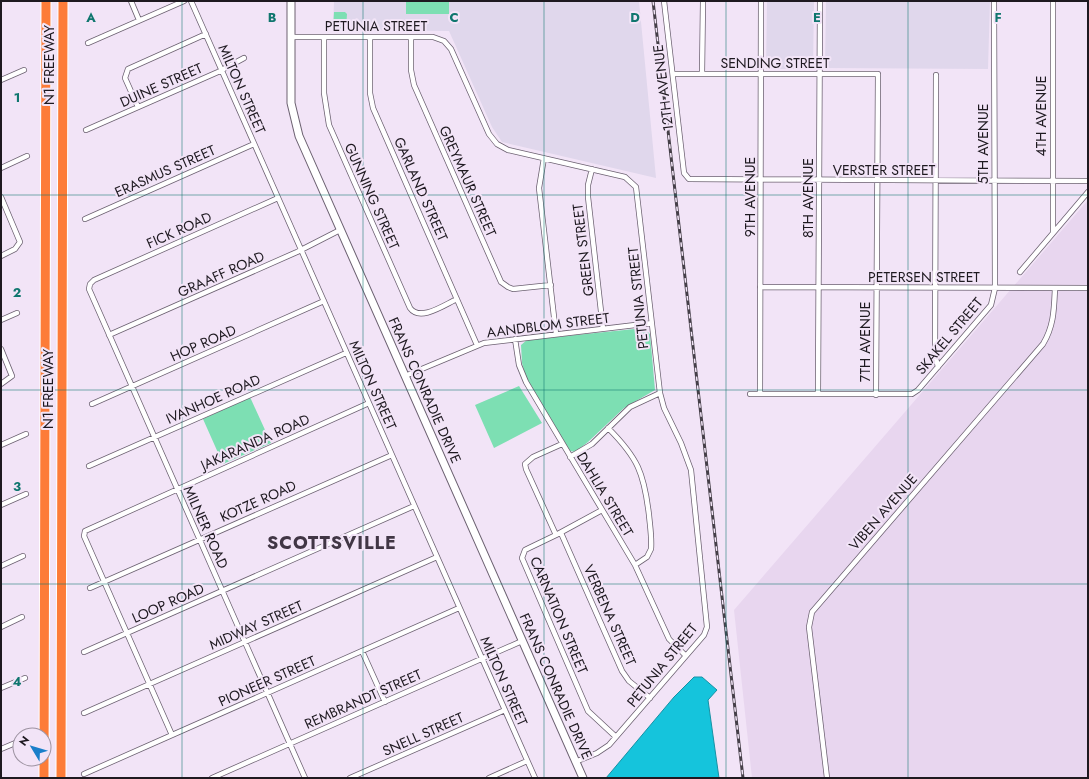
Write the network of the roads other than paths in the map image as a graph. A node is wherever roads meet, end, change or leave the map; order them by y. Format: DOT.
graph roads {
  1 [pos="46,1"];
  2 [pos="63,1"];
  3 [pos="131,1"];
  4 [pos="184,1"];
  5 [pos="191,1"];
  6 [pos="290,1"];
  7 [pos="664,1"];
  8 [pos="703,1"];
  9 [pos="761,1"];
  10 [pos="820,1"];
  11 [pos="994,1"];
  12 [pos="1053,1"];
  13 [pos="140,20"];
  14 [pos="206,34"];
  15 [pos="290,36"];
  16 [pos="324,37"];
  17 [pos="370,37"];
  18 [pos="411,37"];
  19 [pos="88,43"];
  20 [pos="244,58"];
  21 [pos="24,70"];
  22 [pos="221,70"];
  23 [pos="673,74"];
  24 [pos="702,74"];
  25 [pos="761,74"];
  26 [pos="820,74"];
  27 [pos="878,74"];
  28 [pos="936,75"];
  29 [pos="1,80"];
  30 [pos="138,107"];
  31 [pos="86,130"];
  32 [pos="254,144"];
  33 [pos="26,156"];
  34 [pos="544,158"];
  35 [pos="1,168"];
  36 [pos="592,169"];
  37 [pos="684,173"];
  38 [pos="761,181"];
  39 [pos="819,181"];
  40 [pos="877,181"];
  41 [pos="936,181"];
  42 [pos="994,181"];
  43 [pos="1052,181"];
  44 [pos="1088,181"];
  45 [pos="1088,192"];
  46 [pos="1,197"];
  47 [pos="278,198"];
  48 [pos="85,219"];
  49 [pos="340,230"];
  50 [pos="1053,232"];
  51 [pos="301,249"];
  52 [pos="1,256"];
  53 [pos="1020,272"];
  54 [pos="90,284"];
  55 [pos="551,285"];
  56 [pos="760,287"];
  57 [pos="819,287"];
  58 [pos="877,288"];
  59 [pos="935,288"];
  60 [pos="995,288"];
  61 [pos="1055,288"];
  62 [pos="1088,288"];
  63 [pos="457,299"];
  64 [pos="324,301"];
  65 [pos="17,313"];
  66 [pos="1,320"];
  67 [pos="652,323"];
  68 [pos="603,329"];
  69 [pos="556,334"];
  70 [pos="109,335"];
  71 [pos="515,339"];
  72 [pos="477,345"];
  73 [pos="1,349"];
  74 [pos="346,353"];
  75 [pos="938,367"];
  76 [pos="405,376"];
  77 [pos="1,384"];
  78 [pos="132,387"];
  79 [pos="660,393"];
  80 [pos="750,394"];
  81 [pos="760,394"];
  82 [pos="818,394"];
  83 [pos="876,395"];
  84 [pos="369,403"];
  85 [pos="92,404"];
  86 [pos="608,428"];
  87 [pos="26,434"];
  88 [pos="154,437"];
  89 [pos="562,444"];
  90 [pos="1,445"];
  91 [pos="392,455"];
  92 [pos="570,457"];
  93 [pos="89,466"];
  94 [pos="177,488"];
  95 [pos="26,494"];
  96 [pos="1,505"];
  97 [pos="414,506"];
  98 [pos="602,510"];
  99 [pos="561,533"];
  100 [pos="556,535"];
  101 [pos="199,539"];
  102 [pos="24,556"];
  103 [pos="437,557"];
  104 [pos="635,565"];
  105 [pos="1,566"];
  106 [pos="104,581"];
  107 [pos="90,588"];
  108 [pos="222,590"];
  109 [pos="459,608"];
  110 [pos="22,617"];
  111 [pos="1,627"];
  112 [pos="127,633"];
  113 [pos="522,641"];
  114 [pos="245,642"];
  115 [pos="362,651"];
  116 [pos="84,652"];
  117 [pos="686,656"];
  118 [pos="482,659"];
  119 [pos="25,678"];
  120 [pos="149,684"];
  121 [pos="1,688"];
  122 [pos="267,693"];
  123 [pos="650,698"];
  124 [pos="385,702"];
  125 [pos="504,710"];
  126 [pos="84,713"];
  127 [pos="172,735"];
  128 [pos="616,737"];
  129 [pos="12,744"];
  130 [pos="290,744"];
  131 [pos="1,749"];
  132 [pos="527,761"];
  133 [pos="575,762"];
  134 [pos="84,774"];
  135 [pos="44,778"];
  136 [pos="61,778"];
  137 [pos="212,778"];
  138 [pos="305,778"];
  139 [pos="350,778"];
  140 [pos="488,778"];
  141 [pos="535,778"];
  142 [pos="583,778"];
  143 [pos="827,778"];
  1 -- 135 [label="highway, N1 FREEWAY"];
  2 -- 136 [label="highway, N1 FREEWAY"];
  3 -- 13 [label="street"];
  4 -- 13 [label="street"];
  5 -- 14 [label="street, MILTON STREET"];
  6 -- 15 [label="street, FRANS CONRADIE DRIVE"];
  7 -- 23 [label="street, 12TH AVENUE"];
  8 -- 24 [label="street"];
  9 -- 25 [label="street, 9TH AVENUE"];
  10 -- 26 [label="street, 8TH AVENUE"];
  11 -- 42 [label="street, 5TH AVENUE"];
  12 -- 43 [label="street, 4TH AVENUE"];
  13 -- 19 [label="street"];
  14 -- 22 [label="street, MILTON STREET"];
  14 -- 30 [label="street"];
  15 -- 16 [label="street, PETUNIA STREET"];
  15 -- 49 [label="street, FRANS CONRADIE DRIVE"];
  16 -- 17 [label="street, PETUNIA STREET"];
  16 -- 63 [label="street, GUNNING STREET"];
  17 -- 18 [label="street, PETUNIA STREET"];
  17 -- 63 [label="street, GARLAND STREET"];
  18 -- 34 [label="street, PETUNIA STREET"];
  18 -- 55 [label="street, GREYMAUR STREET"];
  20 -- 22 [label="street, DUINE STREET"];
  21 -- 29 [label="street"];
  22 -- 30 [label="street, DUINE STREET"];
  22 -- 32 [label="street, MILTON STREET"];
  23 -- 24 [label="street, SENDING STREET"];
  23 -- 37 [label="street, 12TH AVENUE"];
  24 -- 25 [label="street, SENDING STREET"];
  25 -- 26 [label="street, SENDING STREET"];
  25 -- 38 [label="street, 9TH AVENUE"];
  26 -- 27 [label="street, SENDING STREET"];
  26 -- 39 [label="street, 8TH AVENUE"];
  27 -- 40 [label="street, 7TH AVENUE"];
  28 -- 41 [label="street"];
  30 -- 31 [label="street, DUINE STREET"];
  32 -- 47 [label="street, MILTON STREET"];
  32 -- 48 [label="street, ERASMUS STREET"];
  33 -- 35 [label="street"];
  34 -- 36 [label="street, PETUNIA STREET"];
  34 -- 55 [label="street"];
  36 -- 67 [label="street, PETUNIA STREET"];
  36 -- 68 [label="street, GREEN STREET"];
  37 -- 38 [label="street, VERSTER STREET"];
  38 -- 39 [label="street, VERSTER STREET"];
  38 -- 56 [label="street, 9TH AVENUE"];
  39 -- 40 [label="street, VERSTER STREET"];
  39 -- 57 [label="street, 8TH AVENUE"];
  40 -- 41 [label="street, VERSTER STREET"];
  40 -- 58 [label="street, 7TH AVENUE"];
  41 -- 42 [label="street, VERSTER STREET"];
  41 -- 59 [label="street"];
  42 -- 43 [label="street, VERSTER STREET"];
  42 -- 60 [label="street, 5TH AVENUE"];
  43 -- 44 [label="street, VERSTER STREET"];
  43 -- 50 [label="street, 4TH AVENUE"];
  45 -- 50 [label="street"];
  46 -- 52 [label="street"];
  47 -- 51 [label="street, MILTON STREET"];
  47 -- 54 [label="street, FICK ROAD"];
  49 -- 51 [label="street, GRAAFF ROAD"];
  49 -- 76 [label="street, FRANS CONRADIE DRIVE"];
  50 -- 53 [label="street"];
  51 -- 64 [label="street, MILTON STREET"];
  51 -- 70 [label="street, GRAAFF ROAD"];
  54 -- 70 [label="street, MILNER ROAD"];
  55 -- 69 [label="street"];
  56 -- 57 [label="street, PETERSEN STREET"];
  56 -- 81 [label="street, 9TH AVENUE"];
  57 -- 58 [label="street, PETERSEN STREET"];
  57 -- 82 [label="street, 8TH AVENUE"];
  58 -- 59 [label="street, PETERSEN STREET"];
  58 -- 83 [label="street, 7TH AVENUE"];
  59 -- 60 [label="street, PETERSEN STREET"];
  59 -- 75 [label="street"];
  60 -- 61 [label="street, PETERSEN STREET"];
  60 -- 75 [label="street, SKAKEL STREET"];
  61 -- 62 [label="street, PETERSEN STREET"];
  61 -- 143 [label="street, VIBEN AVENUE"];
  63 -- 72 [label="street, GARLAND STREET"];
  64 -- 74 [label="street, MILTON STREET"];
  64 -- 78 [label="street, HOP ROAD"];
  65 -- 66 [label="street"];
  67 -- 68 [label="street, AANDBLOM STREET"];
  67 -- 79 [label="street, PETUNIA STREET"];
  68 -- 69 [label="street, AANDBLOM STREET"];
  69 -- 71 [label="street, AANDBLOM STREET"];
  70 -- 78 [label="street, MILNER ROAD"];
  71 -- 72 [label="street, AANDBLOM STREET"];
  71 -- 89 [label="street, DAHLIA STREET"];
  72 -- 76 [label="street, AANDBLOM STREET"];
  73 -- 77 [label="street"];
  74 -- 84 [label="street, MILTON STREET"];
  74 -- 88 [label="street, IVANHOE ROAD"];
  75 -- 83 [label="street, SKAKEL STREET"];
  76 -- 113 [label="street, FRANS CONRADIE DRIVE"];
  78 -- 85 [label="street, HOP ROAD"];
  78 -- 88 [label="street, MILNER ROAD"];
  79 -- 86 [label="street"];
  79 -- 117 [label="street, PETUNIA STREET"];
  80 -- 81 [label="street"];
  81 -- 82 [label="street"];
  82 -- 83 [label="street"];
  84 -- 91 [label="street, MILTON STREET"];
  84 -- 94 [label="street, JAKARANDA ROAD"];
  86 -- 92 [label="street"];
  86 -- 104 [label="street"];
  87 -- 90 [label="street"];
  88 -- 93 [label="street, IVANHOE ROAD"];
  88 -- 94 [label="street, MILNER ROAD"];
  89 -- 92 [label="street, DAHLIA STREET"];
  89 -- 100 [label="street"];
  91 -- 97 [label="street, MILTON STREET"];
  91 -- 101 [label="street, KOTZE ROAD"];
  92 -- 98 [label="street, DAHLIA STREET"];
  94 -- 101 [label="street, MILNER ROAD"];
  94 -- 106 [label="street, JAKARANDA ROAD"];
  95 -- 96 [label="street"];
  97 -- 103 [label="street, MILTON STREET"];
  97 -- 108 [label="street, LOOP ROAD"];
  98 -- 99 [label="street, CARNATION STREET"];
  98 -- 104 [label="street, DAHLIA STREET"];
  99 -- 100 [label="street, CARNATION STREET"];
  99 -- 123 [label="street, VERBENA STREET"];
  100 -- 128 [label="street, CARNATION STREET"];
  101 -- 106 [label="street, KOTZE ROAD"];
  101 -- 108 [label="street, MILNER ROAD"];
  102 -- 105 [label="street"];
  103 -- 109 [label="street, MILTON STREET"];
  103 -- 114 [label="street, MIDWAY STREET"];
  104 -- 117 [label="street, DAHLIA STREET"];
  106 -- 107 [label="street, KOTZE ROAD"];
  106 -- 112 [label="street"];
  108 -- 112 [label="street, LOOP ROAD"];
  108 -- 114 [label="street, MILNER ROAD"];
  109 -- 115 [label="street, PIONEER STREET"];
  109 -- 118 [label="street, MILTON STREET"];
  110 -- 111 [label="street"];
  112 -- 116 [label="street, LOOP ROAD"];
  112 -- 120 [label="street"];
  113 -- 118 [label="street, REMBRANDT STREET"];
  113 -- 133 [label="street, FRANS CONRADIE DRIVE"];
  114 -- 120 [label="street, MIDWAY STREET"];
  114 -- 122 [label="street, MILNER ROAD"];
  115 -- 122 [label="street, PIONEER STREET"];
  115 -- 124 [label="street"];
  117 -- 123 [label="street, PETUNIA STREET"];
  118 -- 124 [label="street, REMBRANDT STREET"];
  118 -- 125 [label="street, MILTON STREET"];
  119 -- 121 [label="street"];
  120 -- 126 [label="street, MIDWAY STREET"];
  120 -- 127 [label="street"];
  122 -- 127 [label="street, PIONEER STREET"];
  122 -- 130 [label="street, MILNER ROAD"];
  123 -- 128 [label="street, PETUNIA STREET"];
  124 -- 130 [label="street, REMBRANDT STREET"];
  125 -- 132 [label="street, MILTON STREET"];
  125 -- 139 [label="street, SNELL STREET"];
  127 -- 134 [label="street, PIONEER STREET"];
  128 -- 133 [label="street, PETUNIA STREET"];
  129 -- 131 [label="street"];
  130 -- 137 [label="street, REMBRANDT STREET"];
  130 -- 138 [label="street, MILNER ROAD"];
  132 -- 140 [label="street"];
  132 -- 141 [label="street, MILTON STREET"];
  133 -- 142 [label="street, FRANS CONRADIE DRIVE"];
}
